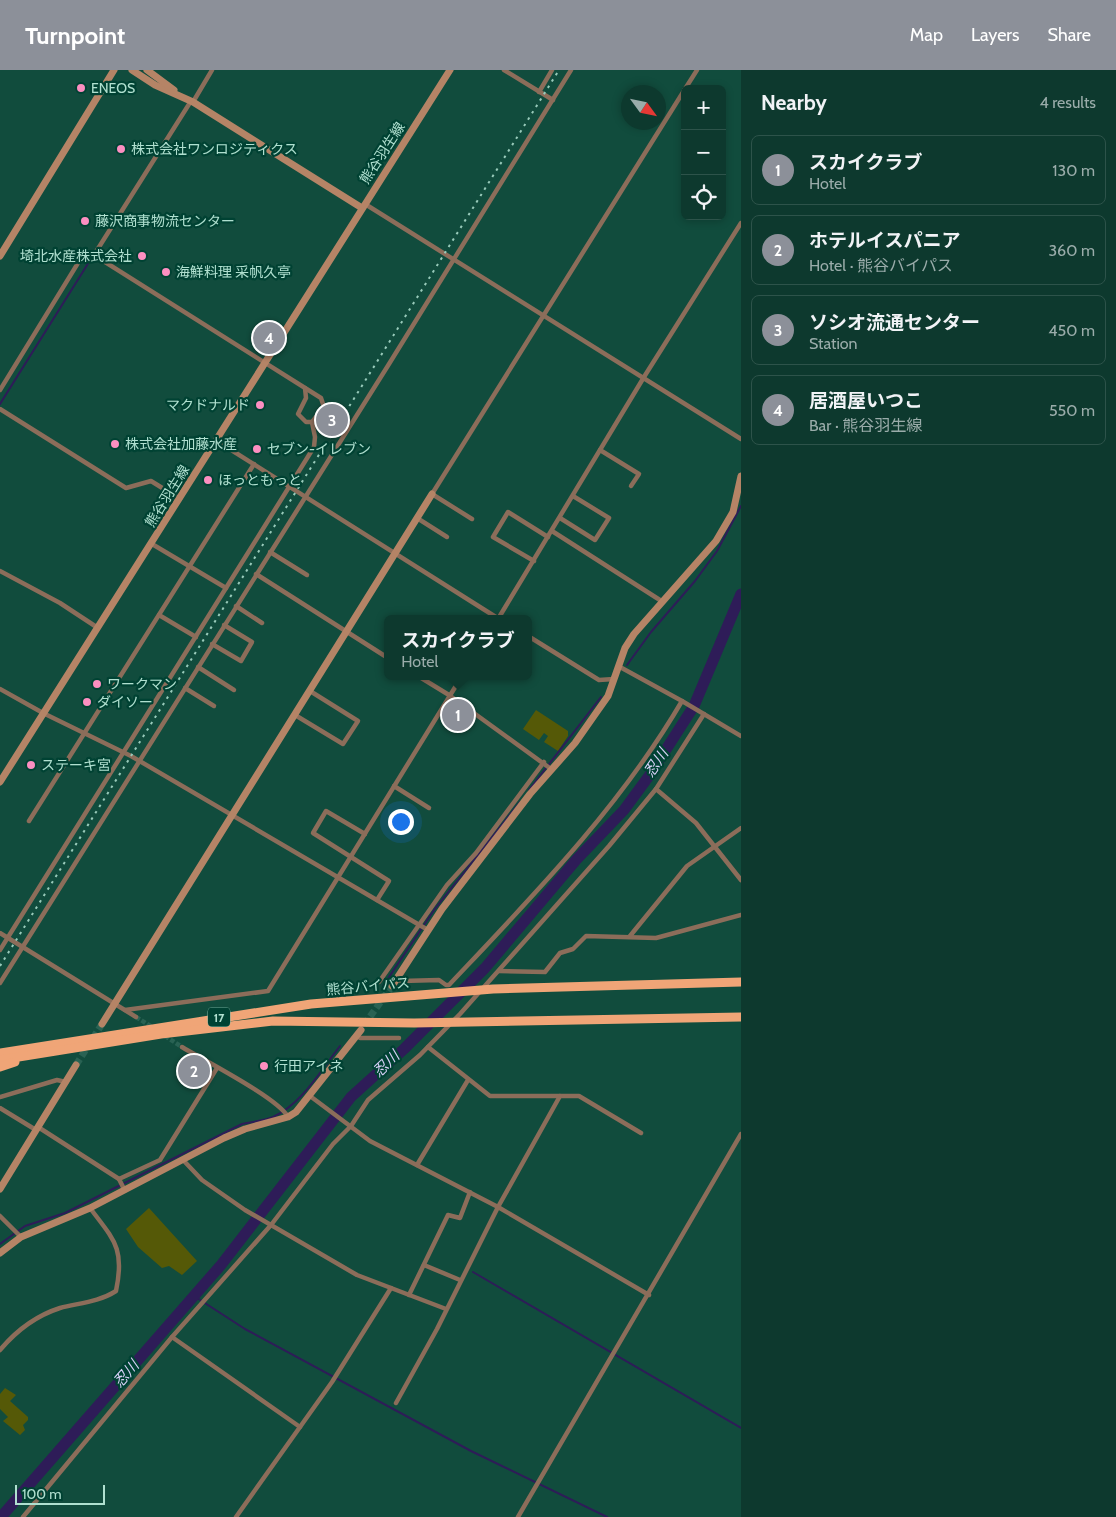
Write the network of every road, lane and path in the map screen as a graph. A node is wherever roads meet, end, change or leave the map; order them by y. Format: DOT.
graph roads {
  1 [pos="114,70"];
  2 [pos="132,70"];
  3 [pos="147,70"];
  4 [pos="212,70"];
  5 [pos="450,70"];
  6 [pos="504,70"];
  7 [pos="552,70"];
  8 [pos="571,70"];
  9 [pos="697,70"];
  10 [pos="688,85"];
  11 [pos="539,92"];
  12 [pos="180,95"];
  13 [pos="681,95"];
  14 [pos="553,100"];
  15 [pos="192,102"];
  16 [pos="363,206"];
  17 [pos="741,223"];
  18 [pos="86,250"];
  19 [pos="0,256"];
  20 [pos="454,259"];
  21 [pos="544,315"];
  22 [pos="266,364"];
  23 [pos="644,377"];
  24 [pos="305,388"];
  25 [pos="0,390"];
  26 [pos="0,410"];
  27 [pos="312,422"];
  28 [pos="741,439"];
  29 [pos="217,441"];
  30 [pos="600,450"];
  31 [pos="254,464"];
  32 [pos="741,476"];
  33 [pos="632,486"];
  34 [pos="289,488"];
  35 [pos="432,494"];
  36 [pos="573,496"];
  37 [pos="304,497"];
  38 [pos="180,498"];
  39 [pos="417,518"];
  40 [pos="560,518"];
  41 [pos="472,519"];
  42 [pos="552,531"];
  43 [pos="447,537"];
  44 [pos="548,537"];
  45 [pos="152,544"];
  46 [pos="270,552"];
  47 [pos="395,552"];
  48 [pos="534,561"];
  49 [pos="189,566"];
  50 [pos="0,571"];
  51 [pos="256,574"];
  52 [pos="307,575"];
  53 [pos="226,588"];
  54 [pos="663,602"];
  55 [pos="236,606"];
  56 [pos="159,615"];
  57 [pos="494,615"];
  58 [pos="501,615"];
  59 [pos="262,623"];
  60 [pos="224,625"];
  61 [pos="98,628"];
  62 [pos="347,632"];
  63 [pos="196,637"];
  64 [pos="532,638"];
  65 [pos="212,644"];
  66 [pos="384,655"];
  67 [pos="198,667"];
  68 [pos="620,667"];
  69 [pos="616,679"];
  70 [pos="425,680"];
  71 [pos="459,680"];
  72 [pos="185,688"];
  73 [pos="0,689"];
  74 [pos="234,690"];
  75 [pos="310,691"];
  76 [pos="449,695"];
  77 [pos="682,701"];
  78 [pos="214,706"];
  79 [pos="43,714"];
  80 [pos="704,714"];
  81 [pos="295,715"];
  82 [pos="84,734"];
  83 [pos="741,736"];
  84 [pos="123,753"];
  85 [pos="139,761"];
  86 [pos="548,766"];
  87 [pos="0,782"];
  88 [pos="394,786"];
  89 [pos="656,789"];
  90 [pos="429,808"];
  91 [pos="231,816"];
  92 [pos="28,821"];
  93 [pos="741,828"];
  94 [pos="365,834"];
  95 [pos="714,846"];
  96 [pos="351,856"];
  97 [pos="338,878"];
  98 [pos="741,880"];
  99 [pos="377,900"];
  100 [pos="741,914"];
  101 [pos="424,927"];
  102 [pos="0,932"];
  103 [pos="630,936"];
  104 [pos="8,937"];
  105 [pos="22,946"];
  106 [pos="0,950"];
  107 [pos="499,971"];
  108 [pos="397,978"];
  109 [pos="379,982"];
  110 [pos="741,982"];
  111 [pos="0,983"];
  112 [pos="392,986"];
  113 [pos="114,1004"];
  114 [pos="125,1010"];
  115 [pos="136,1017"];
  116 [pos="741,1017"];
  117 [pos="102,1024"];
  118 [pos="358,1032"];
  119 [pos="399,1038"];
  120 [pos="182,1047"];
  121 [pos="428,1047"];
  122 [pos="46,1051"];
  123 [pos="0,1053"];
  124 [pos="0,1060"];
  125 [pos="76,1065"];
  126 [pos="0,1067"];
  127 [pos="217,1068"];
  128 [pos="468,1080"];
  129 [pos="66,1082"];
  130 [pos="310,1096"];
  131 [pos="560,1096"];
  132 [pos="0,1097"];
  133 [pos="0,1108"];
  134 [pos="286,1114"];
  135 [pos="348,1125"];
  136 [pos="37,1129"];
  137 [pos="641,1133"];
  138 [pos="741,1134"];
  139 [pos="184,1161"];
  140 [pos="417,1166"];
  141 [pos="119,1180"];
  142 [pos="0,1189"];
  143 [pos="124,1189"];
  144 [pos="470,1192"];
  145 [pos="498,1207"];
  146 [pos="90,1208"];
  147 [pos="0,1216"];
  148 [pos="269,1224"];
  149 [pos="21,1237"];
  150 [pos="0,1253"];
  151 [pos="424,1265"];
  152 [pos="460,1280"];
  153 [pos="391,1288"];
  154 [pos="410,1295"];
  155 [pos="648,1295"];
  156 [pos="446,1309"];
  157 [pos="172,1337"];
  158 [pos="0,1350"];
  159 [pos="396,1403"];
  160 [pos="300,1427"];
  161 [pos="23,1517"];
  162 [pos="236,1517"];
  163 [pos="518,1517"];
  1 -- 19 [label="street"];
  2 -- 12 [label="street"];
  3 -- 12 [label="street"];
  4 -- 15 [label="street"];
  5 -- 16 [label="street, 熊谷羽生線"];
  6 -- 11 [label="street"];
  7 -- 11 [label="street"];
  8 -- 14 [label="street"];
  9 -- 10 [label="street"];
  11 -- 14 [label="street"];
  12 -- 15 [label="street"];
  13 -- 21 [label="street"];
  14 -- 20 [label="street"];
  15 -- 16 [label="street"];
  15 -- 22 [label="street"];
  16 -- 20 [label="street"];
  16 -- 22 [label="street, 熊谷羽生線"];
  17 -- 23 [label="street"];
  18 -- 25 [label="street"];
  20 -- 21 [label="street"];
  20 -- 37 [label="street"];
  21 -- 23 [label="street"];
  21 -- 35 [label="street"];
  22 -- 24 [label="street"];
  22 -- 29 [label="street, 熊谷羽生線"];
  23 -- 28 [label="street"];
  23 -- 30 [label="street"];
  24 -- 27 [label="street"];
  24 -- 27 [label="street"];
  26 -- 38 [label="street"];
  27 -- 34 [label="street"];
  29 -- 31 [label="street"];
  29 -- 38 [label="street, 熊谷羽生線"];
  30 -- 33 [label="street"];
  30 -- 36 [label="street"];
  31 -- 34 [label="street"];
  31 -- 49 [label="street"];
  32 -- 54 [label="street"];
  34 -- 37 [label="street"];
  34 -- 53 [label="street"];
  35 -- 39 [label="street"];
  35 -- 41 [label="street"];
  36 -- 40 [label="street"];
  36 -- 40 [label="street"];
  37 -- 46 [label="street"];
  37 -- 47 [label="street"];
  38 -- 45 [label="street, 熊谷羽生線"];
  39 -- 43 [label="street"];
  39 -- 47 [label="street"];
  40 -- 42 [label="street"];
  42 -- 44 [label="street"];
  42 -- 54 [label="street"];
  44 -- 48 [label="street"];
  44 -- 48 [label="street"];
  45 -- 49 [label="street"];
  45 -- 61 [label="street, 熊谷羽生線"];
  46 -- 51 [label="street"];
  46 -- 52 [label="street"];
  47 -- 57 [label="street"];
  47 -- 62 [label="street"];
  48 -- 58 [label="street"];
  49 -- 53 [label="street"];
  49 -- 56 [label="street"];
  50 -- 61 [label="street"];
  51 -- 55 [label="street"];
  51 -- 62 [label="street"];
  53 -- 63 [label="street"];
  54 -- 68 [label="street"];
  55 -- 59 [label="street"];
  55 -- 60 [label="street"];
  56 -- 63 [label="street"];
  56 -- 82 [label="street"];
  60 -- 65 [label="street"];
  60 -- 65 [label="street"];
  61 -- 79 [label="street, 熊谷羽生線"];
  62 -- 66 [label="street"];
  62 -- 75 [label="street"];
  63 -- 84 [label="street"];
  64 -- 69 [label="street"];
  65 -- 67 [label="street"];
  67 -- 72 [label="street"];
  67 -- 74 [label="street"];
  68 -- 69 [label="street"];
  68 -- 77 [label="street"];
  69 -- 86 [label="street"];
  70 -- 76 [label="street"];
  71 -- 76 [label="street"];
  72 -- 78 [label="street"];
  72 -- 85 [label="street"];
  73 -- 79 [label="street"];
  75 -- 81 [label="street"];
  75 -- 81 [label="street"];
  76 -- 86 [label="street"];
  76 -- 88 [label="street"];
  77 -- 80 [label="street"];
  77 -- 108 [label="street"];
  79 -- 82 [label="street"];
  79 -- 87 [label="street, 熊谷羽生線"];
  80 -- 83 [label="street"];
  80 -- 89 [label="street"];
  81 -- 91 [label="street"];
  82 -- 84 [label="street"];
  82 -- 92 [label="street"];
  84 -- 85 [label="street"];
  84 -- 104 [label="street"];
  85 -- 91 [label="street"];
  85 -- 105 [label="street"];
  86 -- 101 [label="street"];
  86 -- 101 [label="street"];
  88 -- 90 [label="street"];
  88 -- 94 [label="street"];
  89 -- 95 [label="street"];
  89 -- 107 [label="street"];
  91 -- 97 [label="street"];
  91 -- 113 [label="street"];
  93 -- 95 [label="street"];
  94 -- 96 [label="street"];
  94 -- 96 [label="street"];
  95 -- 98 [label="street"];
  95 -- 103 [label="street"];
  96 -- 97 [label="street"];
  96 -- 99 [label="street"];
  97 -- 99 [label="street"];
  97 -- 114 [label="street"];
  99 -- 101 [label="street"];
  100 -- 103 [label="street"];
  101 -- 108 [label="street"];
  101 -- 109 [label="street"];
  102 -- 104 [label="street"];
  103 -- 107 [label="street"];
  104 -- 105 [label="street"];
  104 -- 106 [label="street"];
  105 -- 111 [label="street"];
  105 -- 113 [label="street"];
  107 -- 121 [label="street"];
  108 -- 112 [label="street"];
  110 -- 123 [label="highway, 熊谷バイパス / 17"];
  113 -- 114 [label="street"];
  113 -- 117 [label="street"];
  114 -- 115 [label="street"];
  116 -- 122 [label="highway, 17"];
  118 -- 119 [label="street"];
  118 -- 130 [label="street"];
  120 -- 127 [label="street"];
  121 -- 128 [label="street"];
  121 -- 135 [label="street"];
  122 -- 124 [label="highway, 17"];
  122 -- 126 [label="highway"];
  125 -- 129 [label="street"];
  127 -- 134 [label="street"];
  127 -- 141 [label="street"];
  128 -- 131 [label="street"];
  128 -- 140 [label="street"];
  129 -- 132 [label="street"];
  129 -- 136 [label="street"];
  130 -- 134 [label="street"];
  130 -- 135 [label="street"];
  131 -- 137 [label="street"];
  131 -- 145 [label="street"];
  133 -- 136 [label="street"];
  134 -- 139 [label="street"];
  135 -- 140 [label="street"];
  135 -- 148 [label="street"];
  136 -- 141 [label="street"];
  136 -- 142 [label="street"];
  138 -- 155 [label="street"];
  139 -- 143 [label="street"];
  139 -- 148 [label="street"];
  140 -- 144 [label="street"];
  141 -- 143 [label="street"];
  143 -- 146 [label="street"];
  144 -- 145 [label="street"];
  144 -- 151 [label="street"];
  145 -- 152 [label="street"];
  145 -- 155 [label="street"];
  146 -- 149 [label="street"];
  146 -- 158 [label="street"];
  147 -- 149 [label="street"];
  148 -- 153 [label="street"];
  148 -- 157 [label="street"];
  149 -- 150 [label="street"];
  151 -- 152 [label="street"];
  151 -- 154 [label="street"];
  152 -- 156 [label="street"];
  153 -- 154 [label="street"];
  153 -- 160 [label="street"];
  154 -- 156 [label="street"];
  155 -- 163 [label="street"];
  156 -- 159 [label="street"];
  157 -- 160 [label="street"];
  157 -- 161 [label="street"];
  160 -- 162 [label="street"];
}
